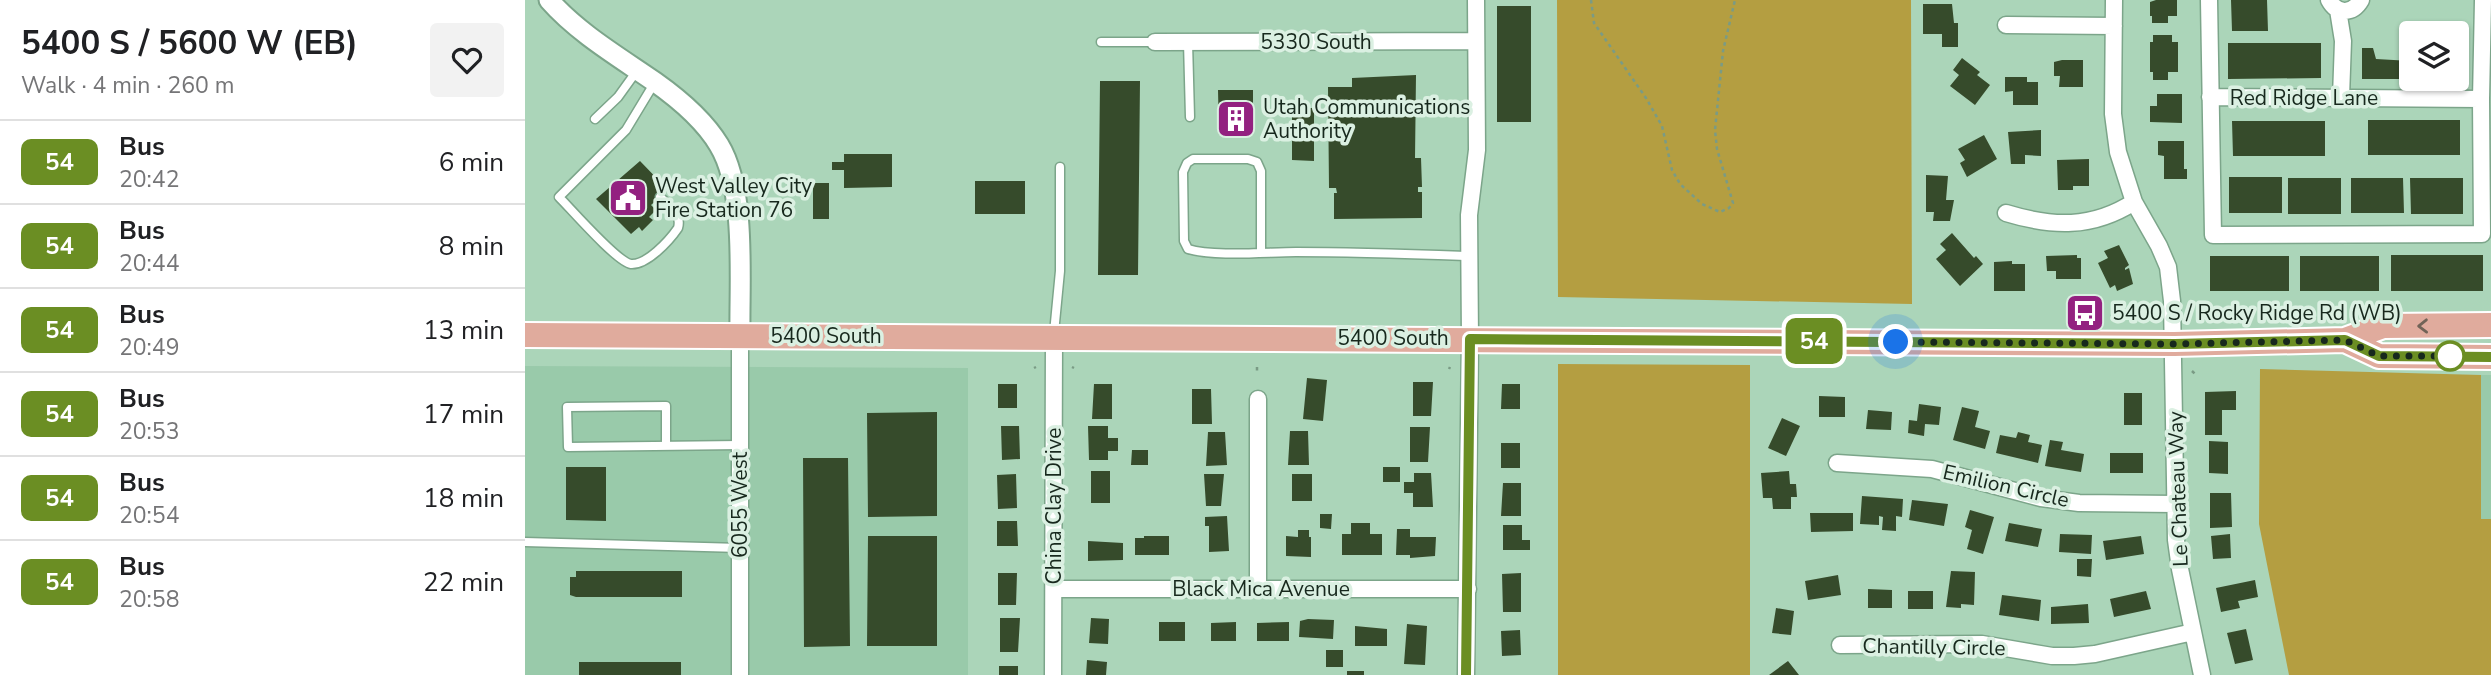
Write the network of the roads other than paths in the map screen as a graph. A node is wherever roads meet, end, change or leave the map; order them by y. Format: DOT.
graph roads {
  1 [pos="549,0"];
  2 [pos="1476,0"];
  3 [pos="2114,0"];
  4 [pos="2209,0"];
  5 [pos="2483,0"];
  6 [pos="2351,4"];
  7 [pos="2006,25"];
  8 [pos="2114,26"];
  9 [pos="1476,41"];
  10 [pos="1101,42"];
  11 [pos="1155,42"];
  12 [pos="1188,42"];
  13 [pos="638,70"];
  14 [pos="655,82"];
  15 [pos="2210,97"];
  16 [pos="2341,97"];
  17 [pos="2481,99"];
  18 [pos="1190,117"];
  19 [pos="595,120"];
  20 [pos="1060,167"];
  21 [pos="660,197"];
  22 [pos="2134,202"];
  23 [pos="2006,213"];
  24 [pos="1261,252"];
  25 [pos="1469,256"];
  26 [pos="2491,325"];
  27 [pos="525,335"];
  28 [pos="740,335"];
  29 [pos="1054,336"];
  30 [pos="1470,339"];
  31 [pos="2345,340"];
  32 [pos="2175,344"];
  33 [pos="2491,357"];
  34 [pos="1258,399"];
  35 [pos="740,445"];
  36 [pos="666,446"];
  37 [pos="1836,463"];
  38 [pos="2175,504"];
  39 [pos="525,542"];
  40 [pos="740,548"];
  41 [pos="1054,589"];
  42 [pos="1258,589"];
  43 [pos="1468,589"];
  44 [pos="2193,632"];
  45 [pos="1840,645"];
  46 [pos="740,675"];
  47 [pos="1053,675"];
  48 [pos="1466,675"];
  49 [pos="2202,675"];
  1 -- 13 [label="street"];
  2 -- 9 [label="street"];
  3 -- 8 [label="street, Le Chateau Way"];
  4 -- 15 [label="street"];
  5 -- 17 [label="street"];
  6 -- 16 [label="street"];
  7 -- 8 [label="street"];
  8 -- 22 [label="street, Le Chateau Way"];
  9 -- 12 [label="street, 5330 South"];
  9 -- 25 [label="street"];
  10 -- 11 [label="lane"];
  11 -- 12 [label="street, 5330 South"];
  12 -- 18 [label="lane"];
  13 -- 14 [label="street"];
  13 -- 19 [label="lane"];
  14 -- 21 [label="lane"];
  14 -- 28 [label="street"];
  15 -- 16 [label="street, Red Ridge Lane"];
  15 -- 17 [label="street"];
  16 -- 17 [label="street, Red Ridge Lane"];
  20 -- 29 [label="lane"];
  22 -- 23 [label="street"];
  22 -- 32 [label="street, Le Chateau Way"];
  24 -- 24 [label="lane"];
  24 -- 25 [label="lane"];
  25 -- 30 [label="street"];
  26 -- 31 [label="main road, 5400 South, one-way"];
  27 -- 28 [label="main road, 5400 South"];
  28 -- 29 [label="main road, 5400 South"];
  28 -- 35 [label="street, 6055 West"];
  29 -- 30 [label="main road, 5400 South"];
  29 -- 41 [label="street, China Clay Drive"];
  30 -- 32 [label="main road, 5400 South"];
  30 -- 43 [label="street"];
  31 -- 32 [label="main road, 5400 South"];
  31 -- 33 [label="main road, 5400 South"];
  32 -- 38 [label="street, Le Chateau Way"];
  34 -- 42 [label="street"];
  35 -- 36 [label="lane"];
  35 -- 40 [label="street, 6055 West"];
  36 -- 36 [label="lane"];
  37 -- 38 [label="street, Emilion Circle"];
  38 -- 44 [label="street, Le Chateau Way"];
  39 -- 40 [label="lane"];
  40 -- 46 [label="street, 6055 West"];
  41 -- 42 [label="street, Black Mica Avenue"];
  41 -- 47 [label="street, China Clay Drive"];
  42 -- 43 [label="street, Black Mica Avenue"];
  43 -- 48 [label="street"];
  44 -- 45 [label="street, Chantilly Circle"];
  44 -- 49 [label="street, Le Chateau Way"];
}
